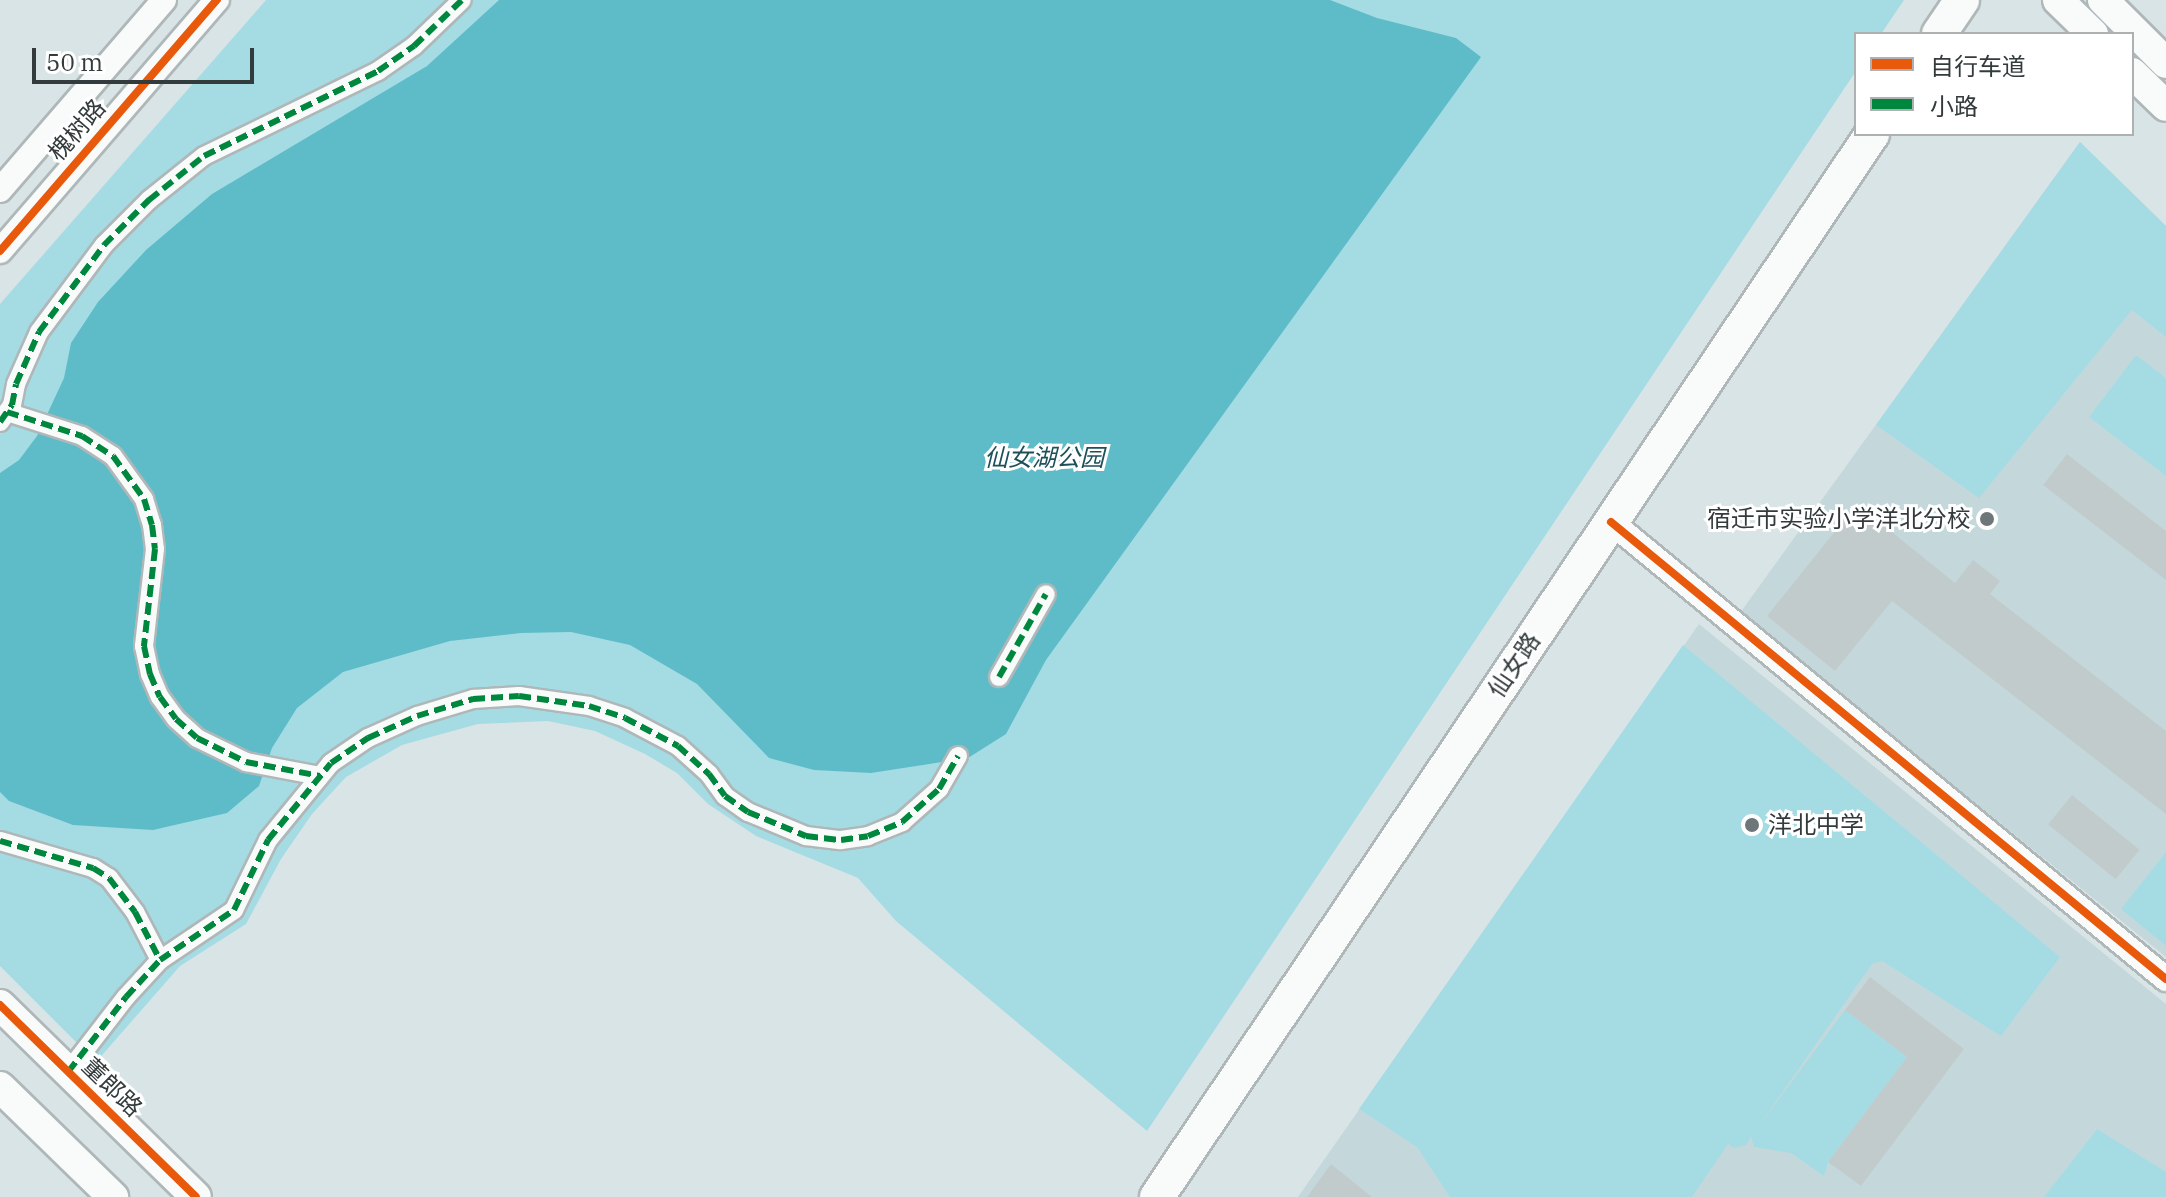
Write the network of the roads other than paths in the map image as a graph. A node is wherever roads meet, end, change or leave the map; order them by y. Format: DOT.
graph roads {
  1 [pos="164,0"];
  2 [pos="217,0"];
  3 [pos="462,0"];
  4 [pos="1962,0"];
  5 [pos="2058,0"];
  6 [pos="2103,0"];
  7 [pos="1940,32"];
  8 [pos="2091,32"];
  9 [pos="2166,63"];
  10 [pos="2134,75"];
  11 [pos="2166,106"];
  12 [pos="1871,136"];
  13 [pos="0,190"];
  14 [pos="0,251"];
  15 [pos="3,417"];
  16 [pos="1611,522"];
  17 [pos="1046,594"];
  18 [pos="999,677"];
  19 [pos="956,761"];
  20 [pos="320,776"];
  21 [pos="0,841"];
  22 [pos="160,960"];
  23 [pos="2166,979"];
  24 [pos="0,1005"];
  25 [pos="68,1072"];
  26 [pos="0,1087"];
  27 [pos="113,1197"];
  28 [pos="196,1197"];
  29 [pos="1157,1197"];
  1 -- 13 [label="street, 槐树路"];
  2 -- 14 [label="street, 槐树路"];
  3 -- 15 [label="street"];
  4 -- 7 [label="main road"];
  5 -- 8 [label="street"];
  6 -- 9 [label="street"];
  10 -- 11 [label="street"];
  12 -- 16 [label="main road, 仙女路"];
  15 -- 20 [label="street"];
  16 -- 23 [label="street"];
  16 -- 29 [label="main road, 仙女路"];
  17 -- 18 [label="street"];
  19 -- 20 [label="street"];
  20 -- 22 [label="street"];
  21 -- 22 [label="street"];
  22 -- 25 [label="street"];
  24 -- 25 [label="street, 董郎路"];
  25 -- 28 [label="street, 董郎路"];
  26 -- 27 [label="street"];
}
